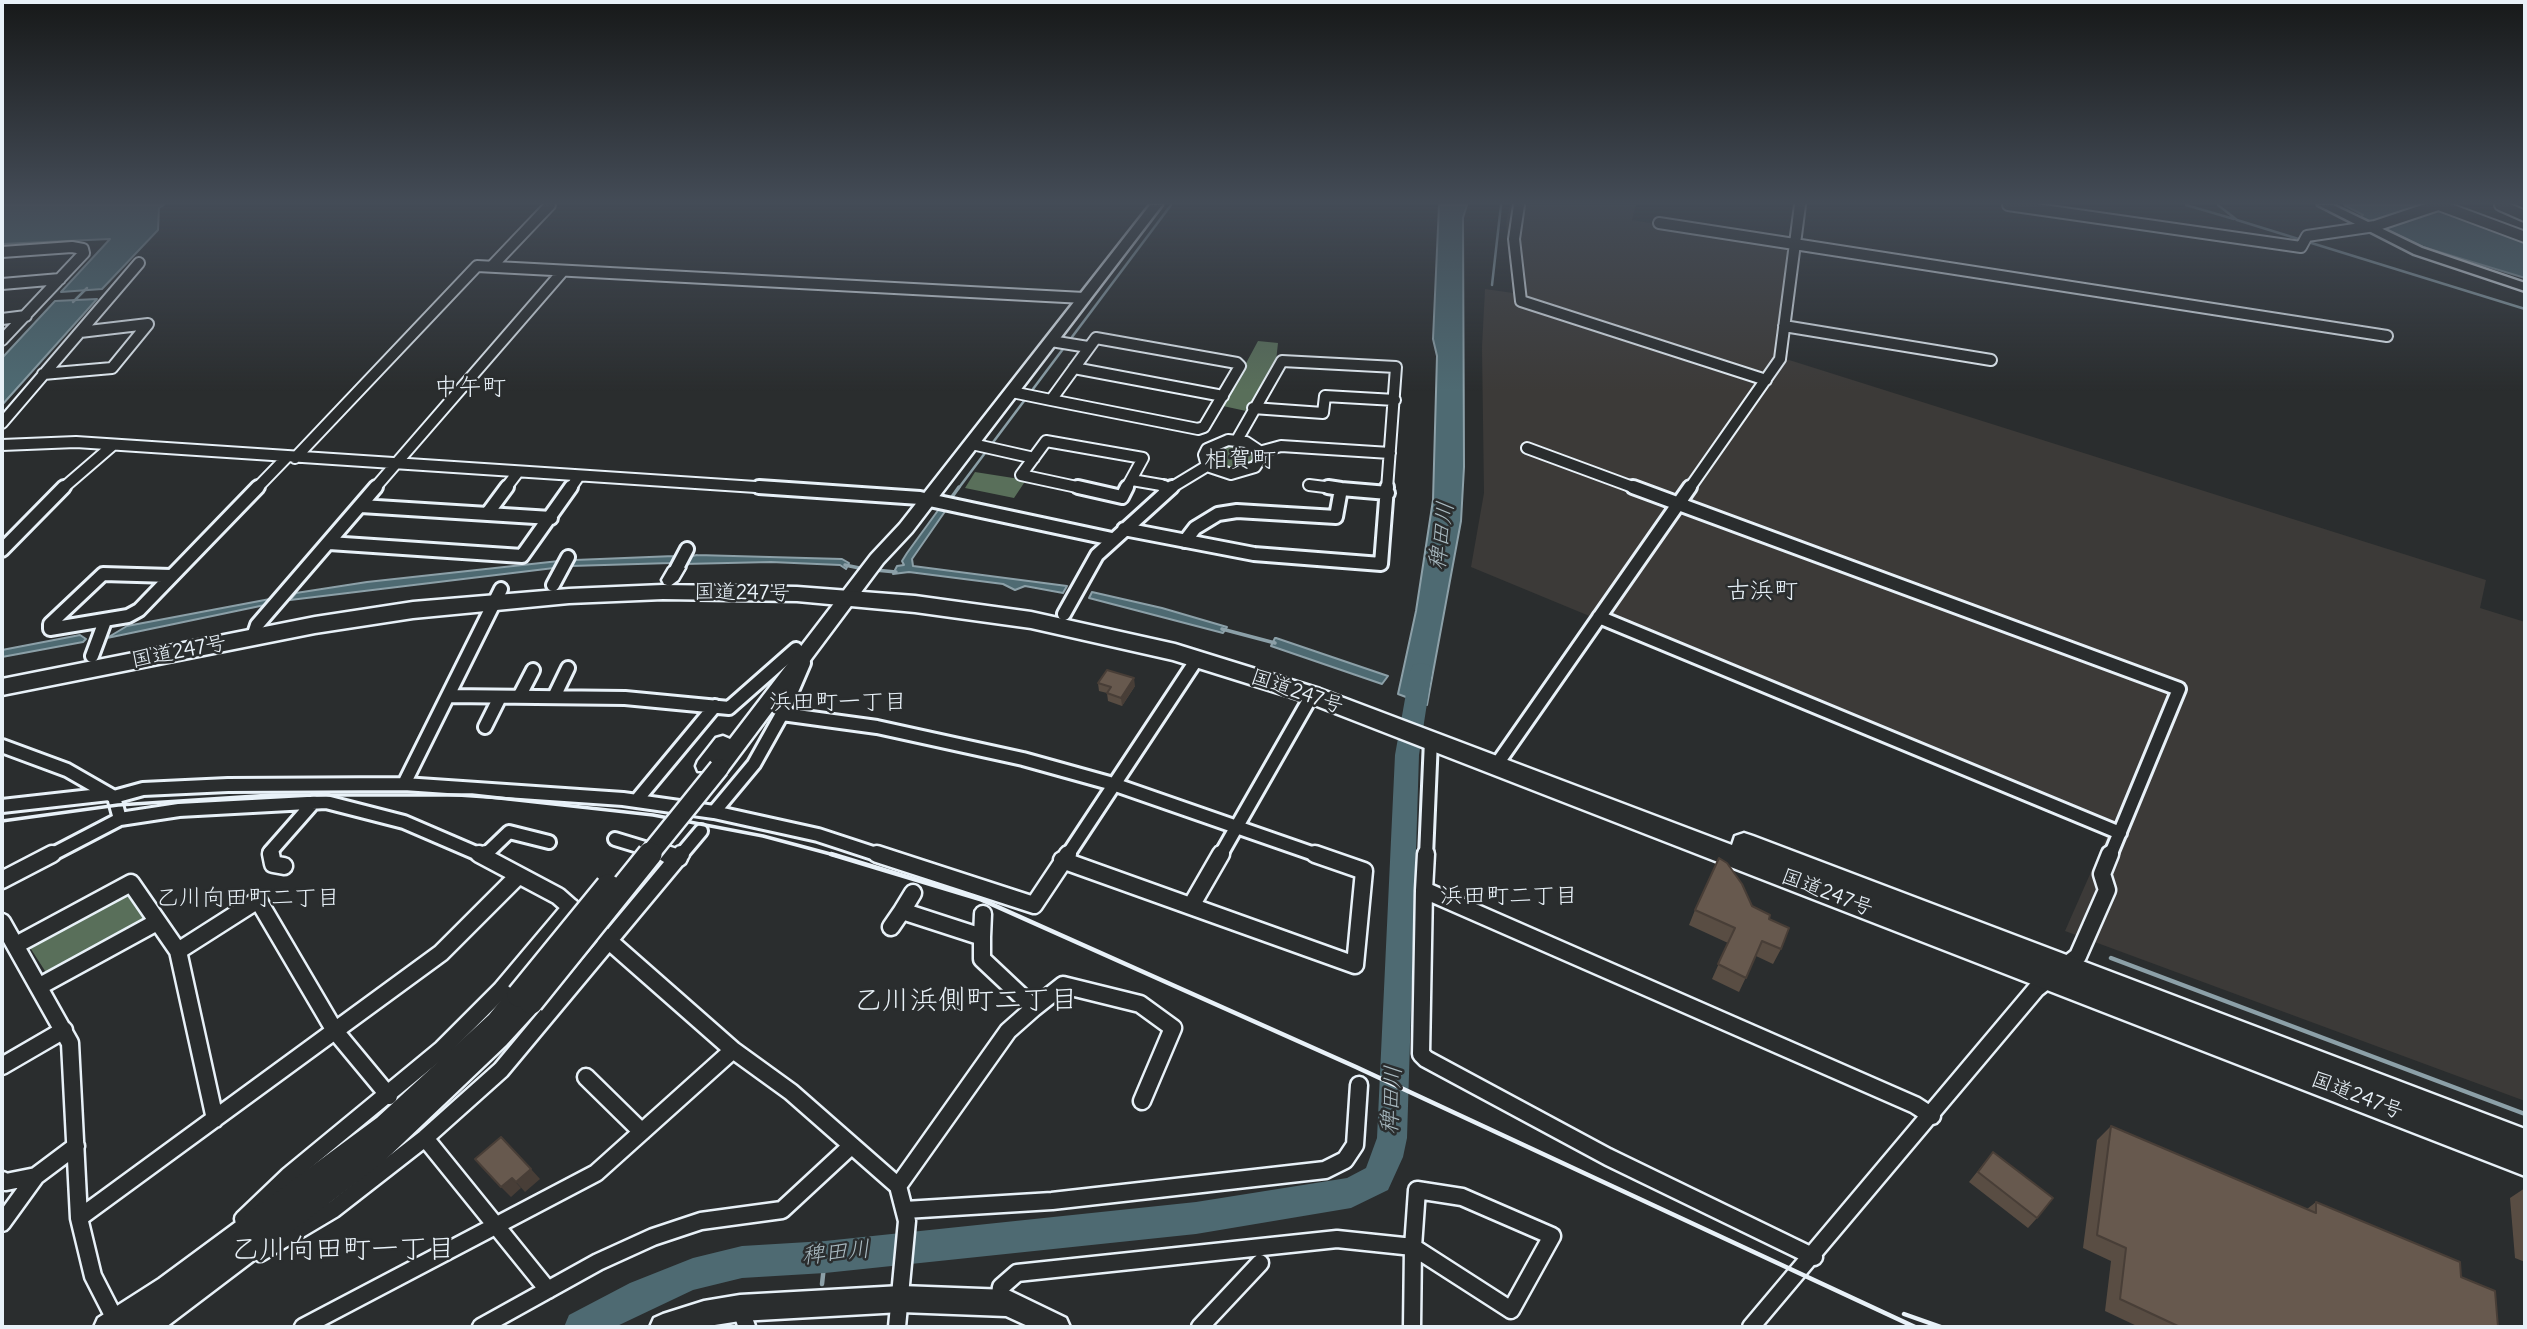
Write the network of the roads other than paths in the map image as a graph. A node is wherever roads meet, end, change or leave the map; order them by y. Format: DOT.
graph roads {
  1 [pos="72,267"];
  2 [pos="136,267"];
  3 [pos="476,267"];
  4 [pos="492,267"];
  5 [pos="1108,267"];
  6 [pos="1517,267"];
  7 [pos="1791,267"];
  8 [pos="1937,267"];
  9 [pos="2464,267"];
  10 [pos="563,271"];
  11 [pos="60,279"];
  12 [pos="2,284"];
  13 [pos="2525,287"];
  14 [pos="1084,298"];
  15 [pos="26,316"];
  16 [pos="2,318"];
  17 [pos="1784,326"];
  18 [pos="80,332"];
  19 [pos="2387,336"];
  20 [pos="2,340"];
  21 [pos="1061,343"];
  22 [pos="1088,347"];
  23 [pos="1991,360"];
  24 [pos="1074,368"];
  25 [pos="43,374"];
  26 [pos="1766,380"];
  27 [pos="1023,394"];
  28 [pos="1223,396"];
  29 [pos="1051,400"];
  30 [pos="1395,400"];
  31 [pos="1253,408"];
  32 [pos="2,423"];
  33 [pos="1237,440"];
  34 [pos="2,444"];
  35 [pos="113,445"];
  36 [pos="977,446"];
  37 [pos="1527,448"];
  38 [pos="1259,452"];
  39 [pos="1390,453"];
  40 [pos="291,457"];
  41 [pos="1034,458"];
  42 [pos="397,464"];
  43 [pos="1208,466"];
  44 [pos="518,472"];
  45 [pos="579,476"];
  46 [pos="1132,480"];
  47 [pos="1309,485"];
  48 [pos="1341,489"];
  49 [pos="1168,490"];
  50 [pos="1388,492"];
  51 [pos="932,501"];
  52 [pos="1677,504"];
  53 [pos="361,506"];
  54 [pos="487,514"];
  55 [pos="551,518"];
  56 [pos="1124,529"];
  57 [pos="1112,539"];
  58 [pos="1185,541"];
  59 [pos="329,543"];
  60 [pos="687,549"];
  61 [pos="2,550"];
  62 [pos="568,557"];
  63 [pos="673,574"];
  64 [pos="171,576"];
  65 [pos="556,578"];
  66 [pos="857,586"];
  67 [pos="498,595"];
  68 [pos="1068,607"];
  69 [pos="1599,617"];
  70 [pos="105,621"];
  71 [pos="255,631"];
  72 [pos="94,650"];
  73 [pos="802,651"];
  74 [pos="1197,659"];
  75 [pos="568,668"];
  76 [pos="533,670"];
  77 [pos="2,675"];
  78 [pos="2,687"];
  79 [pos="1312,695"];
  80 [pos="449,696"];
  81 [pos="500,696"];
  82 [pos="519,697"];
  83 [pos="554,697"];
  84 [pos="715,706"];
  85 [pos="782,714"];
  86 [pos="1388,716"];
  87 [pos="485,727"];
  88 [pos="1429,734"];
  89 [pos="2,746"];
  90 [pos="1500,758"];
  91 [pos="404,784"];
  92 [pos="1113,785"];
  93 [pos="112,796"];
  94 [pos="636,801"];
  95 [pos="314,803"];
  96 [pos="2,806"];
  97 [pos="714,812"];
  98 [pos="120,819"];
  99 [pos="1236,826"];
  100 [pos="701,831"];
  101 [pos="2119,833"];
  102 [pos="615,839"];
  103 [pos="549,842"];
  104 [pos="484,856"];
  105 [pos="679,858"];
  106 [pos="1062,860"];
  107 [pos="284,866"];
  108 [pos="518,876"];
  109 [pos="2,880"];
  110 [pos="1424,890"];
  111 [pos="913,893"];
  112 [pos="1191,906"];
  113 [pos="571,907"];
  114 [pos="902,911"];
  115 [pos="984,914"];
  116 [pos="2,922"];
  117 [pos="157,922"];
  118 [pos="891,927"];
  119 [pos="982,937"];
  120 [pos="609,938"];
  121 [pos="16,944"];
  122 [pos="178,950"];
  123 [pos="2056,972"];
  124 [pos="40,986"];
  125 [pos="525,998"];
  126 [pos="1034,1008"];
  127 [pos="64,1030"];
  128 [pos="335,1031"];
  129 [pos="733,1050"];
  130 [pos="2,1066"];
  131 [pos="586,1077"];
  132 [pos="1359,1085"];
  133 [pos="389,1096"];
  134 [pos="1142,1101"];
  135 [pos="1932,1116"];
  136 [pos="215,1119"];
  137 [pos="642,1132"];
  138 [pos="425,1138"];
  139 [pos="2525,1143"];
  140 [pos="76,1146"];
  141 [pos="850,1147"];
  142 [pos="2525,1161"];
  143 [pos="36,1176"];
  144 [pos="2,1180"];
  145 [pos="898,1186"];
  146 [pos="906,1215"];
  147 [pos="79,1218"];
  148 [pos="2,1223"];
  149 [pos="495,1225"];
  150 [pos="1413,1247"];
  151 [pos="1814,1256"];
  152 [pos="1260,1262"];
  153 [pos="206,1284"];
  154 [pos="168,1288"];
  155 [pos="548,1290"];
  156 [pos="901,1294"];
  157 [pos="999,1302"];
  158 [pos="743,1318"];
  159 [pos="1022,1319"];
  160 [pos="111,1324"];
  161 [pos="145,1327"];
  162 [pos="303,1327"];
  163 [pos="481,1327"];
  164 [pos="663,1327"];
  165 [pos="897,1327"];
  166 [pos="1057,1327"];
  167 [pos="1200,1327"];
  168 [pos="1412,1327"];
  169 [pos="1752,1327"];
  1 -- 11 [label="street"];
  2 -- 18 [label="street"];
  3 -- 40 [label="street"];
  4 -- 10 [label="street"];
  5 -- 14 [label="street"];
  6 -- 26 [label="street"];
  7 -- 17 [label="street"];
  8 -- 19 [label="street"];
  9 -- 13 [label="street"];
  10 -- 14 [label="street"];
  10 -- 42 [label="street"];
  11 -- 12 [label="street"];
  11 -- 15 [label="street"];
  14 -- 21 [label="street"];
  15 -- 16 [label="street"];
  15 -- 20 [label="street"];
  17 -- 23 [label="street"];
  17 -- 26 [label="street"];
  18 -- 25 [label="street"];
  18 -- 25 [label="street"];
  21 -- 22 [label="street"];
  21 -- 27 [label="street"];
  22 -- 24 [label="street"];
  22 -- 28 [label="street"];
  24 -- 28 [label="street"];
  24 -- 29 [label="street"];
  25 -- 32 [label="street"];
  26 -- 52 [label="street"];
  27 -- 29 [label="street"];
  27 -- 36 [label="street"];
  28 -- 29 [label="street"];
  30 -- 31 [label="street"];
  30 -- 31 [label="street"];
  30 -- 39 [label="street"];
  31 -- 33 [label="street"];
  33 -- 38 [label="street"];
  33 -- 43 [label="street"];
  34 -- 35 [label="street"];
  35 -- 40 [label="street"];
  35 -- 61 [label="street"];
  36 -- 41 [label="street"];
  36 -- 51 [label="street"];
  37 -- 52 [label="street"];
  38 -- 39 [label="street"];
  38 -- 43 [label="street"];
  39 -- 50 [label="street"];
  40 -- 42 [label="street"];
  40 -- 64 [label="street"];
  41 -- 46 [label="street"];
  41 -- 46 [label="street"];
  42 -- 44 [label="street"];
  42 -- 53 [label="street"];
  43 -- 49 [label="street"];
  44 -- 45 [label="street"];
  44 -- 54 [label="street"];
  45 -- 51 [label="street"];
  45 -- 55 [label="street"];
  46 -- 49 [label="street"];
  47 -- 48 [label="street"];
  48 -- 50 [label="street"];
  48 -- 58 [label="street"];
  49 -- 56 [label="street"];
  50 -- 58 [label="street"];
  51 -- 57 [label="street"];
  51 -- 66 [label="street"];
  52 -- 69 [label="street"];
  52 -- 101 [label="street"];
  53 -- 54 [label="street"];
  53 -- 59 [label="street"];
  54 -- 55 [label="street"];
  55 -- 59 [label="street"];
  56 -- 57 [label="street"];
  56 -- 58 [label="street"];
  57 -- 68 [label="street"];
  59 -- 71 [label="street"];
  60 -- 63 [label="street"];
  62 -- 65 [label="street"];
  63 -- 65 [label="highway, 国道247号"];
  63 -- 66 [label="highway, 国道247号"];
  64 -- 70 [label="street"];
  64 -- 70 [label="street"];
  65 -- 67 [label="highway, 国道247号"];
  66 -- 67 [label="highway, 国道247号"];
  66 -- 68 [label="highway, 国道247号"];
  66 -- 73 [label="street"];
  66 -- 74 [label="highway, 国道247号"];
  67 -- 71 [label="highway, 国道247号"];
  67 -- 80 [label="street"];
  68 -- 86 [label="highway, 国道247号"];
  69 -- 90 [label="street"];
  69 -- 101 [label="street"];
  70 -- 72 [label="street"];
  71 -- 72 [label="highway, 国道247号"];
  71 -- 78 [label="highway, 国道247号"];
  72 -- 77 [label="highway, 国道247号"];
  73 -- 84 [label="street"];
  73 -- 85 [label="street"];
  73 -- 125 [label="street, bridge"];
  74 -- 79 [label="highway, 国道247号"];
  74 -- 92 [label="street"];
  75 -- 83 [label="street"];
  76 -- 82 [label="street"];
  79 -- 86 [label="highway, 国道247号"];
  79 -- 99 [label="street"];
  80 -- 81 [label="street"];
  80 -- 91 [label="street"];
  81 -- 82 [label="street"];
  81 -- 87 [label="street"];
  82 -- 83 [label="street"];
  83 -- 84 [label="street"];
  84 -- 94 [label="street"];
  85 -- 92 [label="street"];
  85 -- 97 [label="street"];
  86 -- 88 [label="highway, 国道247号"];
  88 -- 90 [label="highway, 国道247号"];
  88 -- 110 [label="street"];
  89 -- 93 [label="street"];
  90 -- 123 [label="highway, 国道247号"];
  91 -- 93 [label="street"];
  91 -- 94 [label="street"];
  92 -- 99 [label="street"];
  92 -- 106 [label="street"];
  93 -- 96 [label="street"];
  93 -- 98 [label="street"];
  94 -- 97 [label="street"];
  95 -- 98 [label="street"];
  95 -- 104 [label="street"];
  95 -- 107 [label="street"];
  97 -- 106 [label="street"];
  98 -- 109 [label="street"];
  99 -- 112 [label="street"];
  99 -- 112 [label="street"];
  100 -- 105 [label="street"];
  101 -- 123 [label="street"];
  102 -- 105 [label="street"];
  103 -- 104 [label="street"];
  104 -- 108 [label="street"];
  105 -- 120 [label="street"];
  106 -- 112 [label="street"];
  108 -- 113 [label="street"];
  108 -- 128 [label="street"];
  110 -- 135 [label="street"];
  110 -- 151 [label="street"];
  111 -- 114 [label="street"];
  113 -- 120 [label="street"];
  113 -- 133 [label="street"];
  114 -- 118 [label="street"];
  114 -- 119 [label="street"];
  115 -- 119 [label="street"];
  116 -- 121 [label="street"];
  117 -- 121 [label="street"];
  117 -- 122 [label="street"];
  117 -- 124 [label="street"];
  119 -- 126 [label="street"];
  120 -- 129 [label="street"];
  120 -- 138 [label="street"];
  121 -- 124 [label="street"];
  122 -- 128 [label="street"];
  122 -- 136 [label="street"];
  123 -- 135 [label="street"];
  123 -- 139 [label="highway, 国道247号"];
  123 -- 142 [label="highway, 国道247号"];
  124 -- 127 [label="street"];
  125 -- 153 [label="street"];
  125 -- 154 [label="street"];
  126 -- 134 [label="street"];
  126 -- 145 [label="street"];
  127 -- 130 [label="street"];
  127 -- 140 [label="street"];
  128 -- 133 [label="street"];
  128 -- 136 [label="street"];
  129 -- 137 [label="street"];
  129 -- 141 [label="street"];
  131 -- 137 [label="street"];
  132 -- 146 [label="street"];
  133 -- 154 [label="street"];
  135 -- 151 [label="street"];
  136 -- 147 [label="street"];
  137 -- 149 [label="street"];
  138 -- 149 [label="street"];
  138 -- 153 [label="street"];
  140 -- 143 [label="street"];
  140 -- 147 [label="street"];
  141 -- 145 [label="street"];
  141 -- 155 [label="street"];
  143 -- 144 [label="street"];
  143 -- 148 [label="street"];
  145 -- 146 [label="street"];
  146 -- 156 [label="street"];
  147 -- 160 [label="street"];
  149 -- 155 [label="street"];
  149 -- 162 [label="street"];
  150 -- 150 [label="street"];
  150 -- 157 [label="street"];
  150 -- 168 [label="street"];
  151 -- 169 [label="street"];
  152 -- 167 [label="street"];
  153 -- 161 [label="street"];
  154 -- 160 [label="street"];
  155 -- 163 [label="street"];
  156 -- 157 [label="street"];
  156 -- 158 [label="street"];
  156 -- 165 [label="street"];
  157 -- 159 [label="street"];
  158 -- 164 [label="street"];
  159 -- 166 [label="street"];
}
